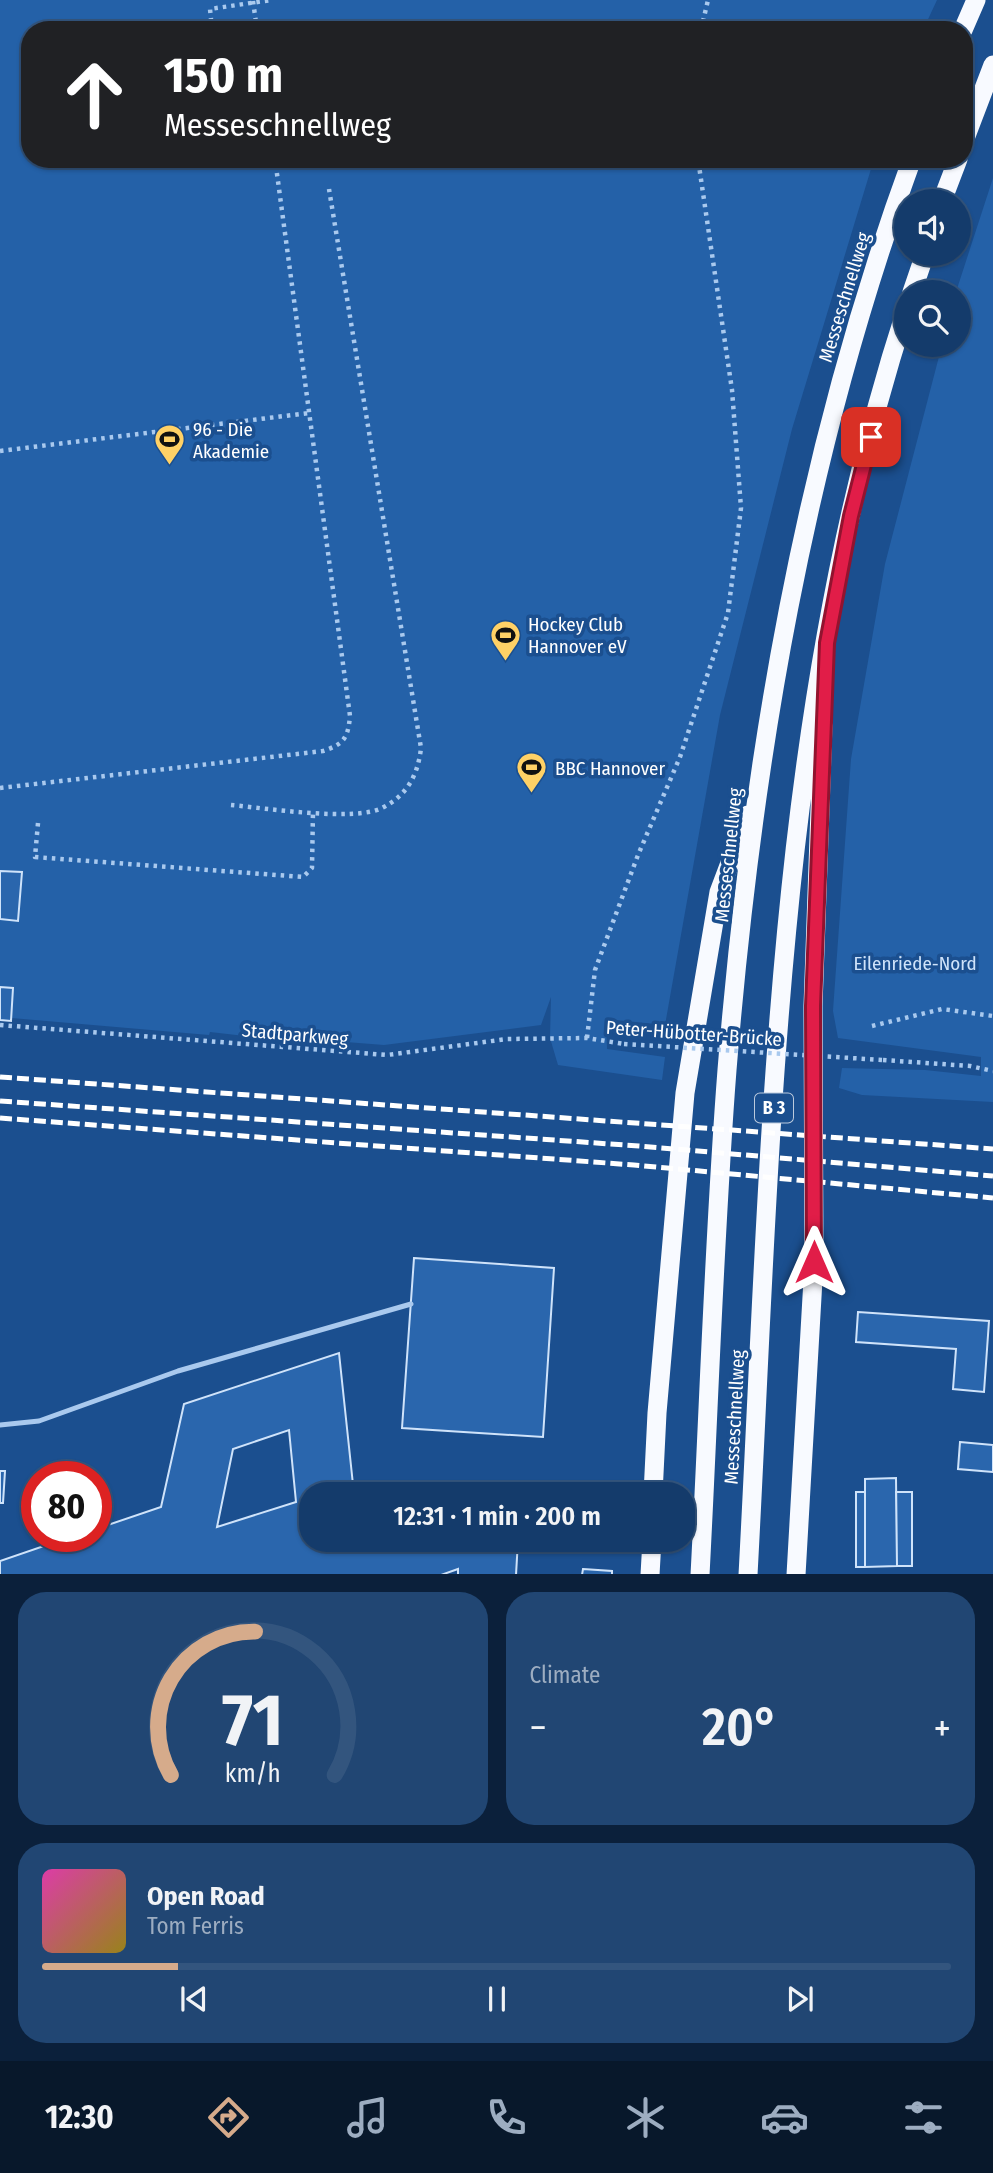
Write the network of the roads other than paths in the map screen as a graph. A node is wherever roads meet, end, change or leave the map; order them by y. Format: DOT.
graph roads {
  1 [pos="976,0"];
  2 [pos="967,21"];
  3 [pos="993,65"];
  4 [pos="973,117"];
  5 [pos="909,168"];
  6 [pos="955,168"];
  7 [pos="947,189"];
  8 [pos="894,348"];
  9 [pos="827,643"];
  10 [pos="758,788"];
  11 [pos="411,1304"];
  12 [pos="0,1425"];
  13 [pos="654,1482"];
  14 [pos="651,1552"];
  15 [pos="650,1574"];
  16 [pos="701,1574"];
  17 [pos="748,1574"];
  18 [pos="796,1574"];
  1 -- 2 [label="highway"];
  3 -- 4 [label="highway"];
  5 -- 10 [label="highway, Messeschnellweg / B 3"];
  6 -- 7 [label="highway"];
  8 -- 9 [label="highway, Messeschnellweg / B 3"];
  9 -- 17 [label="highway, Messeschnellweg / B 3"];
  9 -- 18 [label="highway"];
  10 -- 13 [label="highway"];
  10 -- 16 [label="highway, Messeschnellweg / B 3"];
  11 -- 12 [label="lane"];
  14 -- 15 [label="highway"];
}
